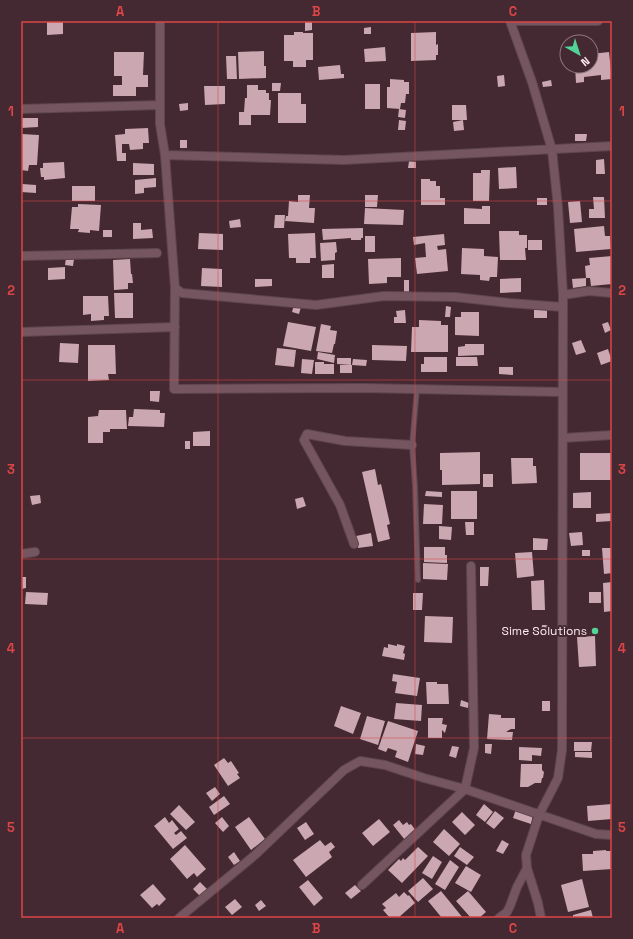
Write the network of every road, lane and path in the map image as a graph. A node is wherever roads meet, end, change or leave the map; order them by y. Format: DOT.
graph roads {
  1 [pos="160,21"];
  2 [pos="510,21"];
  3 [pos="598,21"];
  4 [pos="160,105"];
  5 [pos="21,110"];
  6 [pos="612,146"];
  7 [pos="552,150"];
  8 [pos="164,154"];
  9 [pos="157,253"];
  10 [pos="21,256"];
  11 [pos="175,288"];
  12 [pos="612,293"];
  13 [pos="564,295"];
  14 [pos="563,307"];
  15 [pos="175,327"];
  16 [pos="21,332"];
  17 [pos="417,389"];
  18 [pos="563,392"];
  19 [pos="612,434"];
  20 [pos="563,438"];
  21 [pos="412,444"];
  22 [pos="354,544"];
  23 [pos="35,552"];
  24 [pos="21,554"];
  25 [pos="471,566"];
  26 [pos="418,580"];
  27 [pos="465,789"];
  28 [pos="540,814"];
  29 [pos="612,835"];
  30 [pos="527,868"];
  31 [pos="362,885"];
  32 [pos="178,918"];
  33 [pos="499,918"];
  34 [pos="541,918"];
  1 -- 4 [label="street"];
  2 -- 3 [label="street"];
  2 -- 7 [label="street"];
  4 -- 5 [label="street"];
  4 -- 8 [label="street"];
  6 -- 7 [label="street"];
  7 -- 8 [label="street"];
  7 -- 13 [label="street"];
  8 -- 11 [label="street"];
  9 -- 10 [label="street"];
  11 -- 14 [label="street"];
  11 -- 15 [label="street"];
  12 -- 13 [label="street"];
  13 -- 14 [label="street"];
  14 -- 18 [label="street"];
  15 -- 16 [label="street"];
  15 -- 17 [label="street"];
  17 -- 18 [label="street"];
  17 -- 21 [label="lane"];
  18 -- 20 [label="street"];
  19 -- 20 [label="street"];
  20 -- 28 [label="street"];
  21 -- 22 [label="street"];
  21 -- 26 [label="lane"];
  23 -- 24 [label="street"];
  25 -- 27 [label="street"];
  27 -- 28 [label="street"];
  27 -- 31 [label="street"];
  27 -- 32 [label="street"];
  28 -- 29 [label="street"];
  28 -- 30 [label="street"];
  30 -- 33 [label="street"];
  30 -- 34 [label="street"];
}
